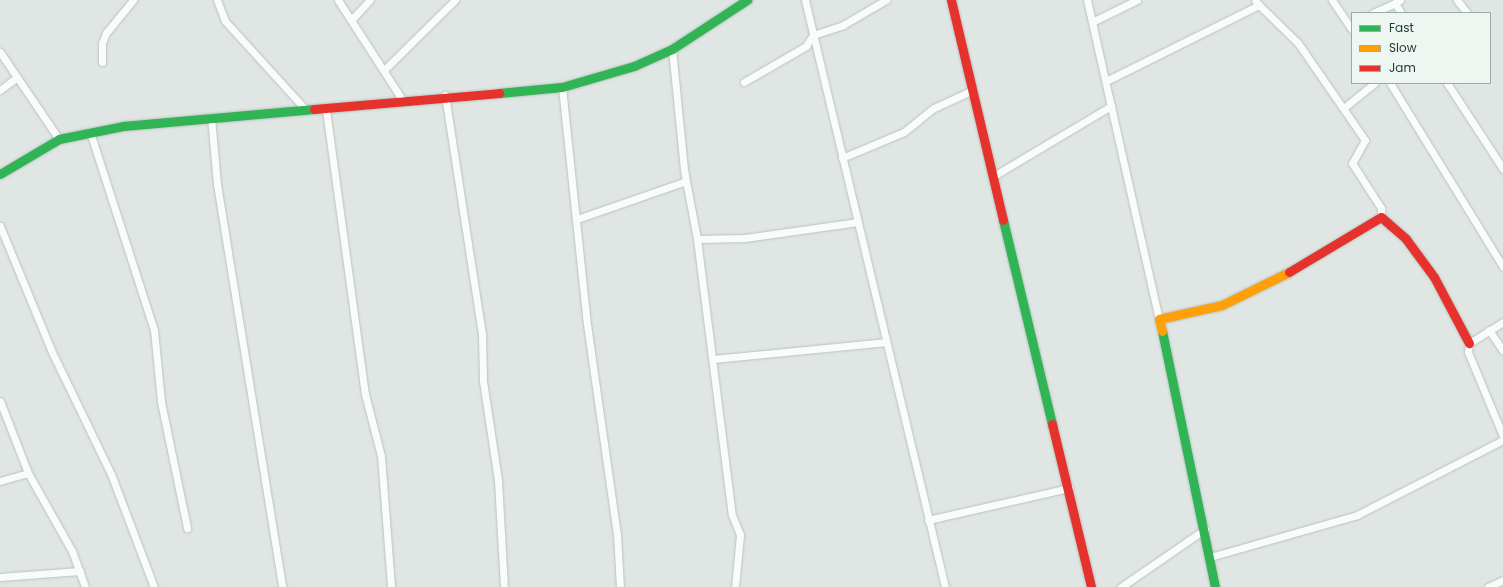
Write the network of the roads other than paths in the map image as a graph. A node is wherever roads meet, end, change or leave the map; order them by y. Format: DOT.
graph roads {
  1 [pos="133,0"];
  2 [pos="217,0"];
  3 [pos="338,0"];
  4 [pos="370,0"];
  5 [pos="455,0"];
  6 [pos="747,0"];
  7 [pos="805,0"];
  8 [pos="886,0"];
  9 [pos="951,0"];
  10 [pos="1087,0"];
  11 [pos="1137,0"];
  12 [pos="1332,0"];
  13 [pos="1457,0"];
  14 [pos="1397,1"];
  15 [pos="1257,3"];
  16 [pos="1374,12"];
  17 [pos="1401,12"];
  18 [pos="1466,12"];
  19 [pos="350,17"];
  20 [pos="1092,22"];
  21 [pos="1351,27"];
  22 [pos="813,35"];
  23 [pos="672,49"];
  24 [pos="0,52"];
  25 [pos="102,62"];
  26 [pos="384,70"];
  27 [pos="17,77"];
  28 [pos="1106,80"];
  29 [pos="744,82"];
  30 [pos="1374,84"];
  31 [pos="1391,84"];
  32 [pos="1448,84"];
  33 [pos="562,87"];
  34 [pos="0,90"];
  35 [pos="973,90"];
  36 [pos="445,95"];
  37 [pos="403,101"];
  38 [pos="1111,106"];
  39 [pos="1346,107"];
  40 [pos="305,109"];
  41 [pos="326,110"];
  42 [pos="211,117"];
  43 [pos="90,132"];
  44 [pos="59,139"];
  45 [pos="842,158"];
  46 [pos="1503,169"];
  47 [pos="0,174"];
  48 [pos="992,177"];
  49 [pos="686,181"];
  50 [pos="1381,216"];
  51 [pos="577,219"];
  52 [pos="858,222"];
  53 [pos="0,226"];
  54 [pos="697,239"];
  55 [pos="1503,267"];
  56 [pos="1159,319"];
  57 [pos="1503,322"];
  58 [pos="1490,330"];
  59 [pos="886,342"];
  60 [pos="1469,343"];
  61 [pos="1503,351"];
  62 [pos="714,360"];
  63 [pos="0,402"];
  64 [pos="3,419"];
  65 [pos="1503,436"];
  66 [pos="1503,440"];
  67 [pos="28,473"];
  68 [pos="0,481"];
  69 [pos="1069,488"];
  70 [pos="928,520"];
  71 [pos="187,528"];
  72 [pos="1205,529"];
  73 [pos="1210,557"];
  74 [pos="80,571"];
  75 [pos="0,577"];
  76 [pos="1503,580"];
  77 [pos="85,587"];
  78 [pos="154,587"];
  79 [pos="282,587"];
  80 [pos="391,587"];
  81 [pos="504,587"];
  82 [pos="620,587"];
  83 [pos="735,587"];
  84 [pos="945,587"];
  85 [pos="1091,587"];
  86 [pos="1121,587"];
  87 [pos="1215,587"];
  88 [pos="1488,587"];
  1 -- 25 [label="street"];
  2 -- 40 [label="street"];
  3 -- 19 [label="street"];
  4 -- 19 [label="street"];
  5 -- 26 [label="street"];
  6 -- 23 [label="street"];
  7 -- 22 [label="street"];
  8 -- 22 [label="street"];
  9 -- 35 [label="street"];
  10 -- 20 [label="street"];
  11 -- 20 [label="street"];
  12 -- 21 [label="street"];
  13 -- 18 [label="street"];
  14 -- 16 [label="street"];
  14 -- 17 [label="street"];
  15 -- 28 [label="street"];
  15 -- 39 [label="street"];
  19 -- 26 [label="street"];
  20 -- 28 [label="street"];
  22 -- 29 [label="street"];
  22 -- 45 [label="street"];
  23 -- 33 [label="street"];
  23 -- 49 [label="street"];
  24 -- 27 [label="street"];
  26 -- 37 [label="street"];
  27 -- 34 [label="street"];
  27 -- 44 [label="street"];
  28 -- 38 [label="street"];
  30 -- 39 [label="street"];
  31 -- 55 [label="street"];
  32 -- 46 [label="street"];
  33 -- 36 [label="street"];
  33 -- 51 [label="street"];
  35 -- 45 [label="street"];
  35 -- 48 [label="street"];
  36 -- 37 [label="street"];
  36 -- 81 [label="street"];
  37 -- 41 [label="street"];
  38 -- 48 [label="street"];
  38 -- 56 [label="street"];
  39 -- 50 [label="street"];
  40 -- 41 [label="street"];
  40 -- 42 [label="street"];
  41 -- 80 [label="street"];
  42 -- 43 [label="street"];
  42 -- 79 [label="street"];
  43 -- 44 [label="street"];
  43 -- 71 [label="street"];
  44 -- 47 [label="street"];
  45 -- 52 [label="street"];
  48 -- 69 [label="street"];
  49 -- 51 [label="street"];
  49 -- 54 [label="street"];
  50 -- 56 [label="street"];
  50 -- 60 [label="street"];
  51 -- 82 [label="street"];
  52 -- 54 [label="street"];
  52 -- 59 [label="street"];
  53 -- 78 [label="street"];
  54 -- 62 [label="street"];
  56 -- 72 [label="street"];
  57 -- 58 [label="street"];
  58 -- 60 [label="street"];
  58 -- 61 [label="street"];
  59 -- 62 [label="street"];
  59 -- 70 [label="street"];
  60 -- 65 [label="street"];
  62 -- 83 [label="street"];
  63 -- 64 [label="street"];
  64 -- 67 [label="street"];
  66 -- 73 [label="street"];
  67 -- 68 [label="street"];
  67 -- 74 [label="street"];
  69 -- 70 [label="street"];
  69 -- 85 [label="street"];
  70 -- 84 [label="street"];
  72 -- 73 [label="street"];
  72 -- 86 [label="street"];
  73 -- 87 [label="street"];
  74 -- 75 [label="street"];
  74 -- 77 [label="street"];
  76 -- 88 [label="street"];
}
